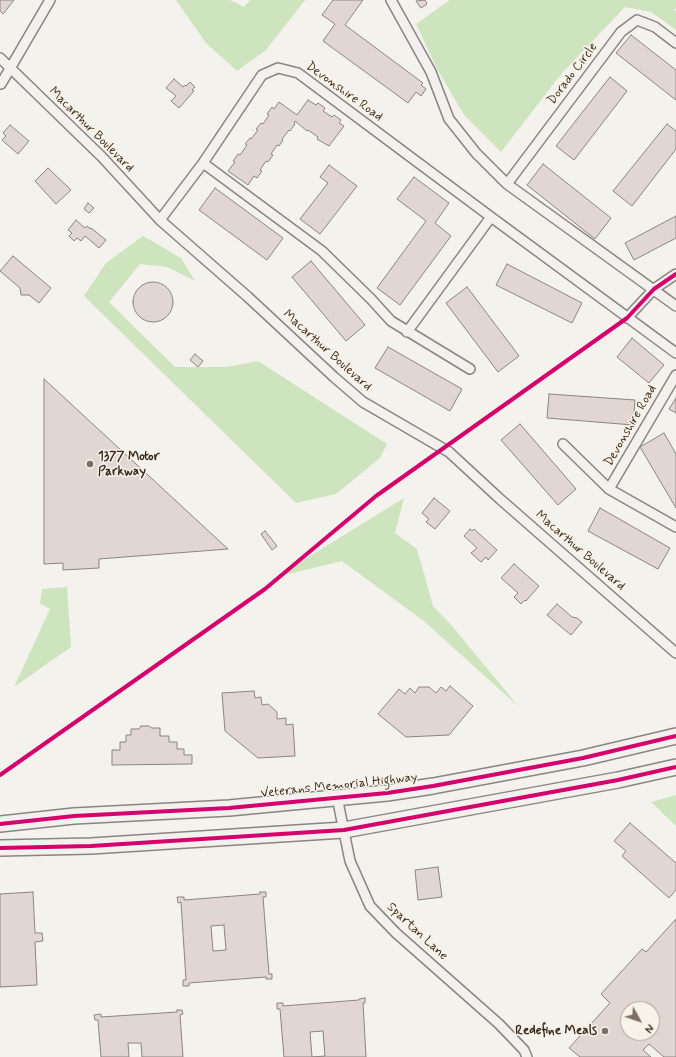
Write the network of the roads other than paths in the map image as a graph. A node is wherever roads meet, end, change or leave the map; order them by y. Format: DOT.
graph roads {
  1 [pos="50,0"];
  2 [pos="391,0"];
  3 [pos="676,43"];
  4 [pos="0,58"];
  5 [pos="11,68"];
  6 [pos="1,84"];
  7 [pos="203,162"];
  8 [pos="507,184"];
  9 [pos="491,217"];
  10 [pos="160,220"];
  11 [pos="676,274"];
  12 [pos="654,289"];
  13 [pos="676,306"];
  14 [pos="627,318"];
  15 [pos="408,332"];
  16 [pos="676,353"];
  17 [pos="470,369"];
  18 [pos="676,375"];
  19 [pos="563,444"];
  20 [pos="609,489"];
  21 [pos="676,526"];
  22 [pos="676,653"];
  23 [pos="676,736"];
  24 [pos="676,760"];
  25 [pos="676,767"];
  26 [pos="618,780"];
  27 [pos="337,797"];
  28 [pos="0,824"];
  29 [pos="344,830"];
  30 [pos="0,848"];
  31 [pos="527,1057"];
  1 -- 5 [label="street"];
  2 -- 8 [label="street"];
  3 -- 8 [label="street, Dorado Circle"];
  4 -- 5 [label="street, Macarthur Boulevard"];
  5 -- 6 [label="street"];
  5 -- 10 [label="street, Macarthur Boulevard"];
  7 -- 9 [label="street, Devonshire Road"];
  7 -- 10 [label="street, Devonshire Road"];
  7 -- 15 [label="street"];
  8 -- 12 [label="street"];
  9 -- 14 [label="street, Devonshire Road"];
  9 -- 15 [label="street"];
  10 -- 22 [label="street, Macarthur Boulevard"];
  11 -- 12 [label="street"];
  12 -- 13 [label="street"];
  12 -- 14 [label="street"];
  14 -- 16 [label="street, Devonshire Road"];
  15 -- 17 [label="street"];
  18 -- 20 [label="street, Devonshire Road"];
  19 -- 20 [label="street, Devonshire Road"];
  20 -- 21 [label="street, Devonshire Road"];
  23 -- 27 [label="highway, Veterans Memorial Highway"];
  24 -- 26 [label="highway"];
  25 -- 26 [label="highway"];
  26 -- 29 [label="highway"];
  27 -- 28 [label="highway, Veterans Memorial Highway"];
  27 -- 29 [label="street, Spartan Lane"];
  29 -- 30 [label="highway"];
  29 -- 31 [label="street, Spartan Lane"];
}
